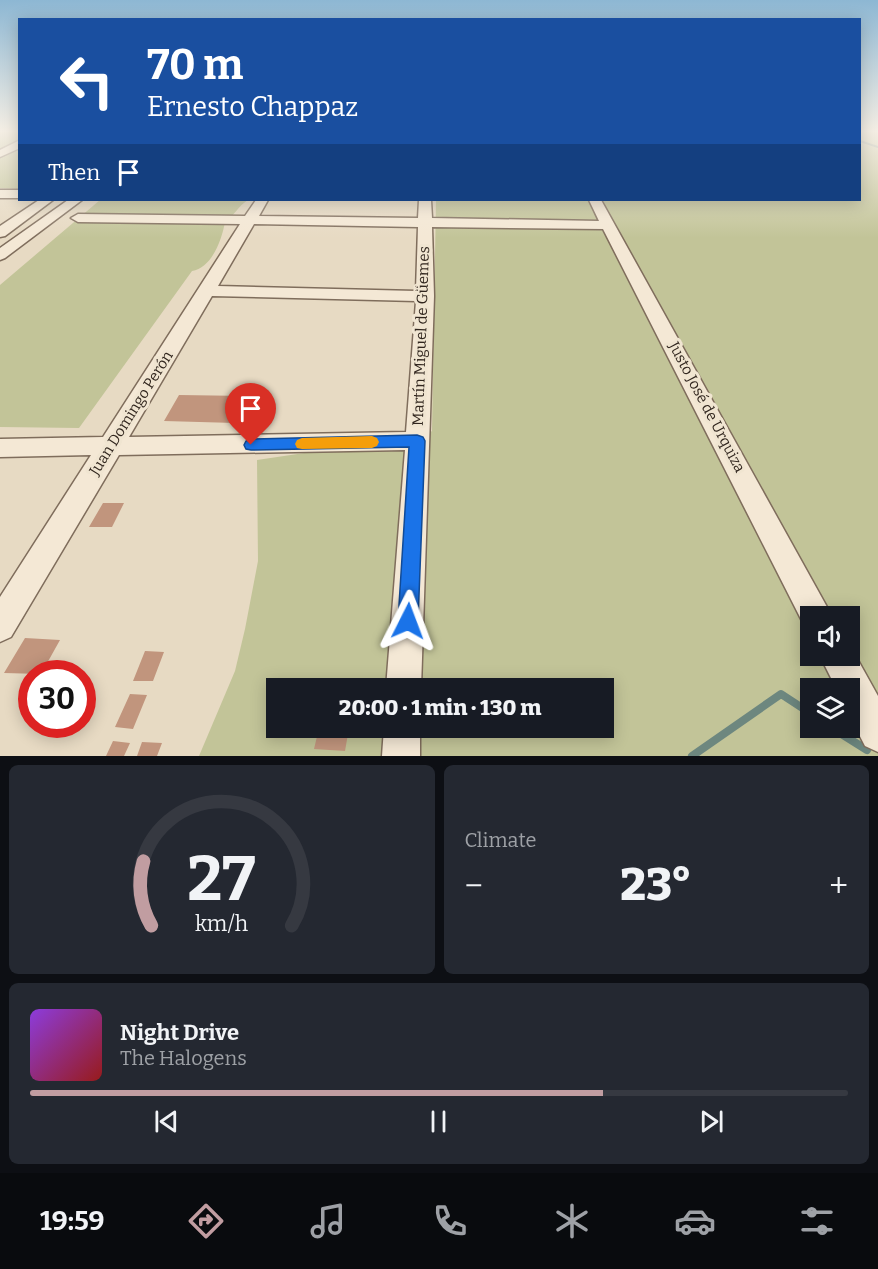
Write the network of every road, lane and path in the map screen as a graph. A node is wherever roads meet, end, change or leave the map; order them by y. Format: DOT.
graph roads {
  1 [pos="0,194"];
  2 [pos="18,194"];
  3 [pos="46,201"];
  4 [pos="75,201"];
  5 [pos="261,201"];
  6 [pos="425,201"];
  7 [pos="596,201"];
  8 [pos="78,218"];
  9 [pos="250,219"];
  10 [pos="424,221"];
  11 [pos="609,225"];
  12 [pos="0,233"];
  13 [pos="1,254"];
  14 [pos="206,291"];
  15 [pos="425,296"];
  16 [pos="417,441"];
  17 [pos="0,448"];
  18 [pos="109,448"];
  19 [pos="811,606"];
  20 [pos="0,626"];
  21 [pos="842,666"];
  22 [pos="405,678"];
  23 [pos="878,733"];
  24 [pos="402,738"];
  25 [pos="401,756"];
  1 -- 2 [label="street"];
  3 -- 12 [label="street"];
  4 -- 13 [label="street"];
  5 -- 9 [label="street, Juan Domingo Perón"];
  6 -- 10 [label="street, Martín Miguel de Güemes"];
  7 -- 11 [label="street, Justo José de Urquiza"];
  8 -- 9 [label="street"];
  9 -- 10 [label="street"];
  9 -- 14 [label="street, Juan Domingo Perón"];
  10 -- 11 [label="street"];
  10 -- 15 [label="street, Martín Miguel de Güemes"];
  11 -- 19 [label="street, Justo José de Urquiza"];
  14 -- 15 [label="street"];
  14 -- 18 [label="street, Juan Domingo Perón"];
  15 -- 16 [label="street, Martín Miguel de Güemes"];
  16 -- 18 [label="street"];
  16 -- 22 [label="street, Martín Miguel de Güemes"];
  17 -- 18 [label="street"];
  18 -- 20 [label="street, Juan Domingo Perón"];
  21 -- 23 [label="street"];
  24 -- 25 [label="street"];
}
